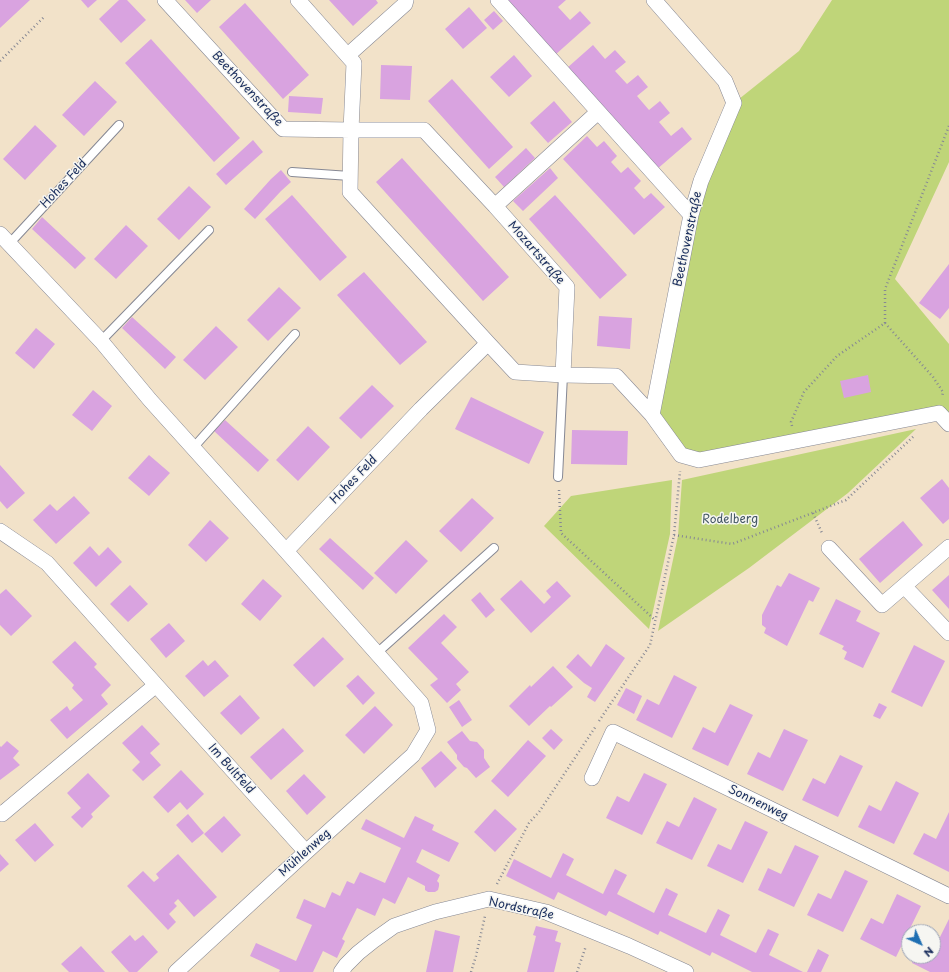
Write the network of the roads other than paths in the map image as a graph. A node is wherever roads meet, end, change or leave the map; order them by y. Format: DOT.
graph roads {
  1 [pos="165,0"];
  2 [pos="298,0"];
  3 [pos="406,0"];
  4 [pos="498,0"];
  5 [pos="654,0"];
  6 [pos="348,55"];
  7 [pos="598,112"];
  8 [pos="119,125"];
  9 [pos="351,130"];
  10 [pos="292,172"];
  11 [pos="350,176"];
  12 [pos="495,206"];
  13 [pos="691,215"];
  14 [pos="209,230"];
  15 [pos="4,239"];
  16 [pos="295,334"];
  17 [pos="101,341"];
  18 [pos="488,343"];
  19 [pos="563,375"];
  20 [pos="652,415"];
  21 [pos="944,418"];
  22 [pos="193,448"];
  23 [pos="558,477"];
  24 [pos="0,531"];
  25 [pos="949,547"];
  26 [pos="494,548"];
  27 [pos="829,548"];
  28 [pos="286,551"];
  29 [pos="904,586"];
  30 [pos="949,633"];
  31 [pos="377,653"];
  32 [pos="156,685"];
  33 [pos="428,730"];
  34 [pos="592,778"];
  35 [pos="0,813"];
  36 [pos="306,852"];
  37 [pos="949,896"];
  38 [pos="176,972"];
  39 [pos="341,972"];
  40 [pos="686,972"];
  1 -- 9 [label="street, Beethovenstraße"];
  2 -- 6 [label="street"];
  3 -- 6 [label="street"];
  4 -- 7 [label="street"];
  5 -- 13 [label="street, Beethovenstraße"];
  6 -- 9 [label="street"];
  7 -- 12 [label="street"];
  7 -- 13 [label="street"];
  8 -- 15 [label="lane, Hohes Feld"];
  9 -- 11 [label="street"];
  9 -- 12 [label="street, Mozartstraße"];
  10 -- 11 [label="lane"];
  11 -- 18 [label="street"];
  12 -- 19 [label="street, Mozartstraße"];
  13 -- 20 [label="street, Beethovenstraße"];
  14 -- 17 [label="lane"];
  15 -- 17 [label="street, Hohes Feld"];
  16 -- 22 [label="lane"];
  17 -- 22 [label="street, Hohes Feld"];
  18 -- 19 [label="street"];
  18 -- 28 [label="street, Hohes Feld"];
  19 -- 20 [label="street"];
  19 -- 23 [label="lane"];
  20 -- 21 [label="street"];
  22 -- 28 [label="street, Hohes Feld"];
  24 -- 32 [label="street, Im Bultfeld"];
  25 -- 29 [label="street"];
  26 -- 31 [label="lane"];
  27 -- 29 [label="street"];
  28 -- 31 [label="street, Hohes Feld"];
  29 -- 30 [label="street"];
  31 -- 33 [label="street, Hohes Feld"];
  32 -- 35 [label="street"];
  32 -- 36 [label="street, Im Bultfeld"];
  33 -- 36 [label="street, Mühlenweg"];
  34 -- 37 [label="street, Sonnenweg"];
  36 -- 38 [label="street, Mühlenweg"];
  39 -- 40 [label="street, Nordstraße"];
}
